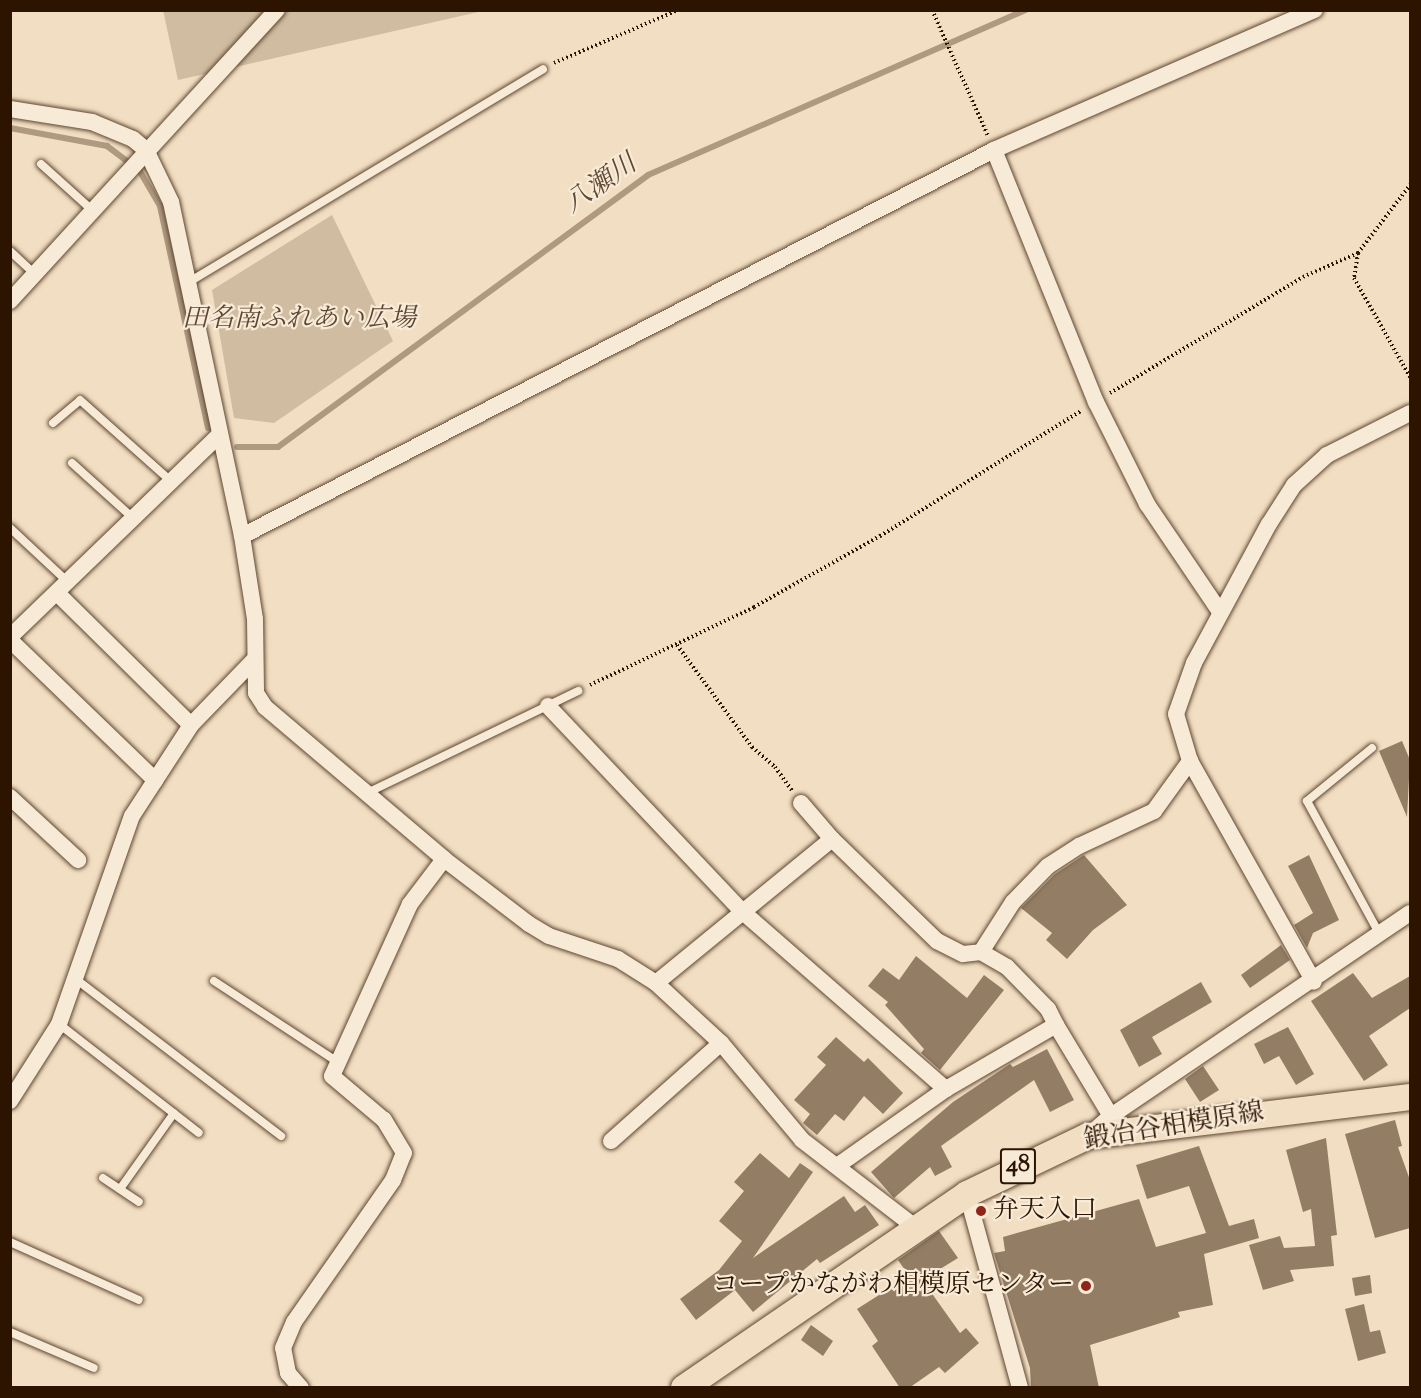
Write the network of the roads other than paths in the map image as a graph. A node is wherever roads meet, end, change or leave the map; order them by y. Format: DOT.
graph roads {
  1 [pos="277,10"];
  2 [pos="1315,10"];
  3 [pos="543,69"];
  4 [pos="10,109"];
  5 [pos="994,150"];
  6 [pos="144,152"];
  7 [pos="42,164"];
  8 [pos="92,210"];
  9 [pos="10,251"];
  10 [pos="35,274"];
  11 [pos="189,282"];
  12 [pos="10,301"];
  13 [pos="1410,413"];
  14 [pos="53,423"];
  15 [pos="218,436"];
  16 [pos="72,463"];
  17 [pos="173,483"];
  18 [pos="134,519"];
  19 [pos="10,528"];
  20 [pos="242,536"];
  21 [pos="63,587"];
  22 [pos="1220,612"];
  23 [pos="10,639"];
  24 [pos="254,660"];
  25 [pos="578,691"];
  26 [pos="548,706"];
  27 [pos="191,725"];
  28 [pos="1372,748"];
  29 [pos="1190,761"];
  30 [pos="155,780"];
  31 [pos="365,794"];
  32 [pos="10,797"];
  33 [pos="801,803"];
  34 [pos="832,839"];
  35 [pos="444,859"];
  36 [pos="78,860"];
  37 [pos="744,913"];
  38 [pos="1410,913"];
  39 [pos="1380,935"];
  40 [pos="981,952"];
  41 [pos="77,980"];
  42 [pos="214,981"];
  43 [pos="1314,981"];
  44 [pos="656,982"];
  45 [pos="59,1024"];
  46 [pos="1056,1025"];
  47 [pos="721,1043"];
  48 [pos="338,1062"];
  49 [pos="946,1089"];
  50 [pos="13,1090"];
  51 [pos="1410,1097"];
  52 [pos="174,1113"];
  53 [pos="1111,1116"];
  54 [pos="200,1133"];
  55 [pos="280,1136"];
  56 [pos="1088,1136"];
  57 [pos="611,1141"];
  58 [pos="837,1166"];
  59 [pos="103,1178"];
  60 [pos="120,1190"];
  61 [pos="967,1194"];
  62 [pos="139,1203"];
  63 [pos="915,1227"];
  64 [pos="10,1242"];
  65 [pos="139,1300"];
  66 [pos="10,1332"];
  67 [pos="94,1368"];
  68 [pos="301,1388"];
  69 [pos="684,1388"];
  70 [pos="1020,1388"];
  1 -- 6 [label="street"];
  2 -- 5 [label="street"];
  3 -- 11 [label="lane"];
  4 -- 6 [label="street"];
  5 -- 20 [label="street"];
  5 -- 22 [label="street"];
  6 -- 8 [label="street"];
  6 -- 11 [label="street"];
  7 -- 8 [label="lane"];
  8 -- 10 [label="street"];
  9 -- 10 [label="lane"];
  10 -- 12 [label="street"];
  11 -- 15 [label="street"];
  13 -- 22 [label="street"];
  14 -- 17 [label="lane"];
  15 -- 17 [label="street"];
  15 -- 20 [label="street"];
  16 -- 18 [label="lane"];
  17 -- 18 [label="street"];
  18 -- 21 [label="street"];
  19 -- 21 [label="lane"];
  20 -- 24 [label="street"];
  21 -- 23 [label="street"];
  21 -- 27 [label="street"];
  22 -- 29 [label="street"];
  23 -- 30 [label="street"];
  24 -- 27 [label="street"];
  24 -- 31 [label="street"];
  25 -- 26 [label="lane"];
  26 -- 31 [label="lane"];
  26 -- 37 [label="street"];
  27 -- 30 [label="street"];
  28 -- 39 [label="lane"];
  29 -- 40 [label="street"];
  29 -- 43 [label="street"];
  30 -- 41 [label="street"];
  31 -- 35 [label="street"];
  32 -- 36 [label="street"];
  33 -- 34 [label="street"];
  34 -- 37 [label="street"];
  34 -- 40 [label="street"];
  35 -- 44 [label="street"];
  35 -- 48 [label="street"];
  37 -- 44 [label="street"];
  37 -- 49 [label="street"];
  38 -- 39 [label="street"];
  39 -- 43 [label="street"];
  40 -- 46 [label="street"];
  41 -- 45 [label="street"];
  41 -- 55 [label="lane"];
  42 -- 48 [label="lane"];
  43 -- 53 [label="street"];
  44 -- 47 [label="street"];
  45 -- 50 [label="street"];
  45 -- 52 [label="lane"];
  46 -- 49 [label="street"];
  46 -- 53 [label="street"];
  47 -- 57 [label="street"];
  47 -- 58 [label="street"];
  48 -- 68 [label="street"];
  49 -- 58 [label="street"];
  51 -- 56 [label="main road, 鍛冶谷相模原線 / 48"];
  52 -- 54 [label="lane"];
  52 -- 60 [label="lane"];
  53 -- 56 [label="street"];
  56 -- 61 [label="main road, 鍛冶谷相模原線 / 48"];
  58 -- 63 [label="street"];
  59 -- 60 [label="lane"];
  60 -- 62 [label="lane"];
  61 -- 63 [label="main road, 鍛冶谷相模原線 / 48"];
  61 -- 70 [label="street"];
  63 -- 69 [label="main road, 鍛冶谷相模原線 / 48"];
  64 -- 65 [label="lane"];
  66 -- 67 [label="lane"];
}
